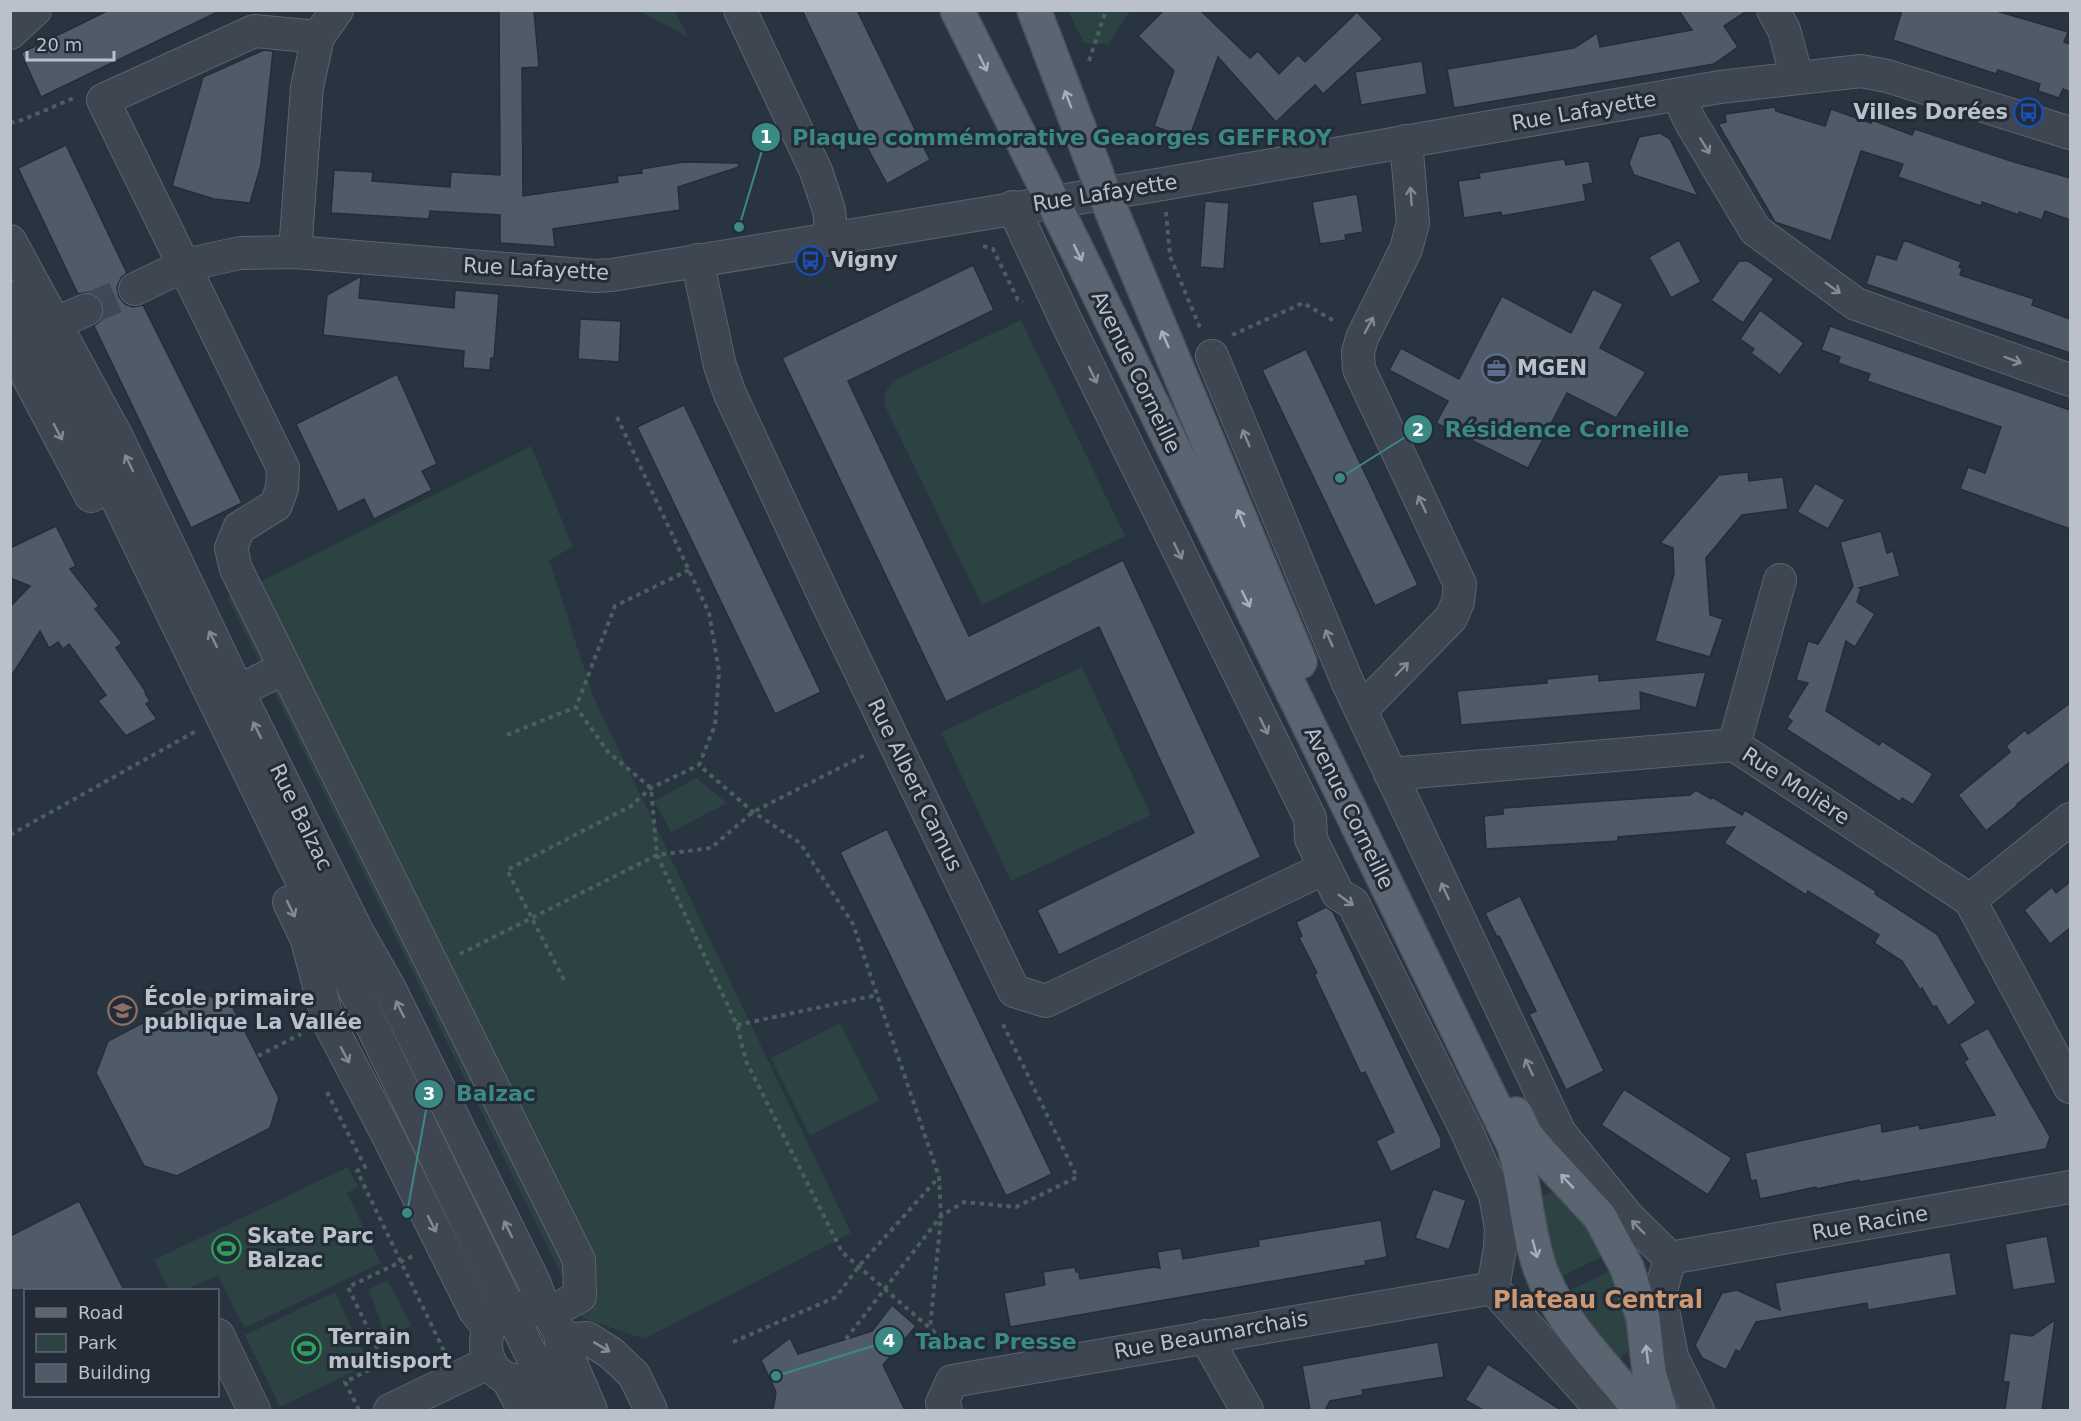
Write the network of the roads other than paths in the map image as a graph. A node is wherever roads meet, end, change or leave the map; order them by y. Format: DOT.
graph roads {
  1 [pos="35,10"];
  2 [pos="337,10"];
  3 [pos="740,10"];
  4 [pos="957,10"];
  5 [pos="1034,10"];
  6 [pos="1773,10"];
  7 [pos="10,33"];
  8 [pos="318,37"];
  9 [pos="1797,78"];
  10 [pos="1678,94"];
  11 [pos="2070,133"];
  12 [pos="1406,141"];
  13 [pos="1104,193"];
  14 [pos="1052,201"];
  15 [pos="1014,207"];
  16 [pos="832,237"];
  17 [pos="10,241"];
  18 [pos="296,252"];
  19 [pos="698,260"];
  20 [pos="185,265"];
  21 [pos="10,280"];
  22 [pos="135,289"];
  23 [pos="86,310"];
  24 [pos="15,319"];
  25 [pos="56,323"];
  26 [pos="1209,351"];
  27 [pos="21,377"];
  28 [pos="2070,380"];
  29 [pos="1780,580"];
  30 [pos="285,668"];
  31 [pos="238,691"];
  32 [pos="1360,710"];
  33 [pos="1734,745"];
  34 [pos="1390,774"];
  35 [pos="2070,819"];
  36 [pos="1325,868"];
  37 [pos="1970,900"];
  38 [pos="459,1017"];
  39 [pos="416,1043"];
  40 [pos="2070,1087"];
  41 [pos="2070,1187"];
  42 [pos="1670,1258"];
  43 [pos="1493,1288"];
  44 [pos="545,1311"];
  45 [pos="499,1319"];
  46 [pos="1205,1336"];
  47 [pos="219,1337"];
  48 [pos="561,1340"];
  49 [pos="499,1371"];
  50 [pos="542,1377"];
  51 [pos="944,1406"];
  52 [pos="254,1410"];
  53 [pos="390,1410"];
  54 [pos="524,1410"];
  55 [pos="558,1410"];
  56 [pos="591,1410"];
  57 [pos="651,1410"];
  58 [pos="1247,1410"];
  59 [pos="1602,1410"];
  60 [pos="1640,1410"];
  61 [pos="1660,1410"];
  62 [pos="1698,1410"];
  1 -- 7 [label="street"];
  2 -- 8 [label="street"];
  3 -- 16 [label="street"];
  4 -- 14 [label="main road, Avenue Corneille, one-way"];
  13 -- 5 [label="main road, Avenue Corneille, one-way"];
  6 -- 9 [label="street"];
  8 -- 18 [label="street"];
  8 -- 20 [label="street"];
  9 -- 10 [label="street, Rue Lafayette"];
  9 -- 11 [label="street, Rue Lafayette"];
  10 -- 12 [label="street, Rue Lafayette"];
  10 -- 28 [label="street, one-way"];
  12 -- 13 [label="street, Rue Lafayette"];
  32 -- 12 [label="street, one-way"];
  13 -- 14 [label="street, Rue Lafayette"];
  61 -- 13 [label="main road, Avenue Corneille, one-way"];
  14 -- 15 [label="street, Rue Lafayette"];
  14 -- 60 [label="main road, Avenue Corneille, one-way"];
  15 -- 16 [label="street, Rue Lafayette"];
  15 -- 36 [label="street, one-way"];
  16 -- 19 [label="street, Rue Lafayette"];
  17 -- 25 [label="street, Rue Balzac"];
  18 -- 19 [label="street, Rue Lafayette"];
  18 -- 20 [label="street, Rue Lafayette"];
  19 -- 36 [label="street, Rue Albert Camus"];
  20 -- 22 [label="street, Rue Lafayette"];
  20 -- 30 [label="street"];
  21 -- 24 [label="street"];
  23 -- 25 [label="street"];
  24 -- 25 [label="street"];
  24 -- 27 [label="street"];
  24 -- 45 [label="street"];
  31 -- 25 [label="street, Rue Balzac, one-way"];
  32 -- 26 [label="street, one-way"];
  27 -- 45 [label="street, one-way"];
  29 -- 33 [label="street"];
  30 -- 31 [label="street"];
  30 -- 38 [label="street"];
  39 -- 31 [label="street, Rue Balzac, one-way"];
  32 -- 34 [label="street"];
  33 -- 34 [label="street, Rue Molière"];
  33 -- 37 [label="street, Rue Molière"];
  42 -- 34 [label="street, one-way"];
  35 -- 37 [label="street"];
  36 -- 43 [label="street, one-way"];
  37 -- 40 [label="street, Rue Molière"];
  38 -- 39 [label="street"];
  38 -- 44 [label="street"];
  44 -- 39 [label="street, Rue Balzac, one-way"];
  41 -- 42 [label="street, Rue Racine"];
  42 -- 62 [label="street"];
  43 -- 46 [label="street, Rue Beaumarchais"];
  43 -- 59 [label="street"];
  44 -- 45 [label="street"];
  44 -- 48 [label="street, Rue Balzac"];
  45 -- 49 [label="street"];
  45 -- 50 [label="street"];
  46 -- 51 [label="street, Rue Beaumarchais"];
  46 -- 58 [label="street"];
  47 -- 52 [label="street"];
  48 -- 50 [label="street"];
  48 -- 56 [label="street"];
  48 -- 57 [label="street, one-way"];
  49 -- 50 [label="street"];
  49 -- 53 [label="street"];
  49 -- 54 [label="street"];
  50 -- 55 [label="street"];
}
